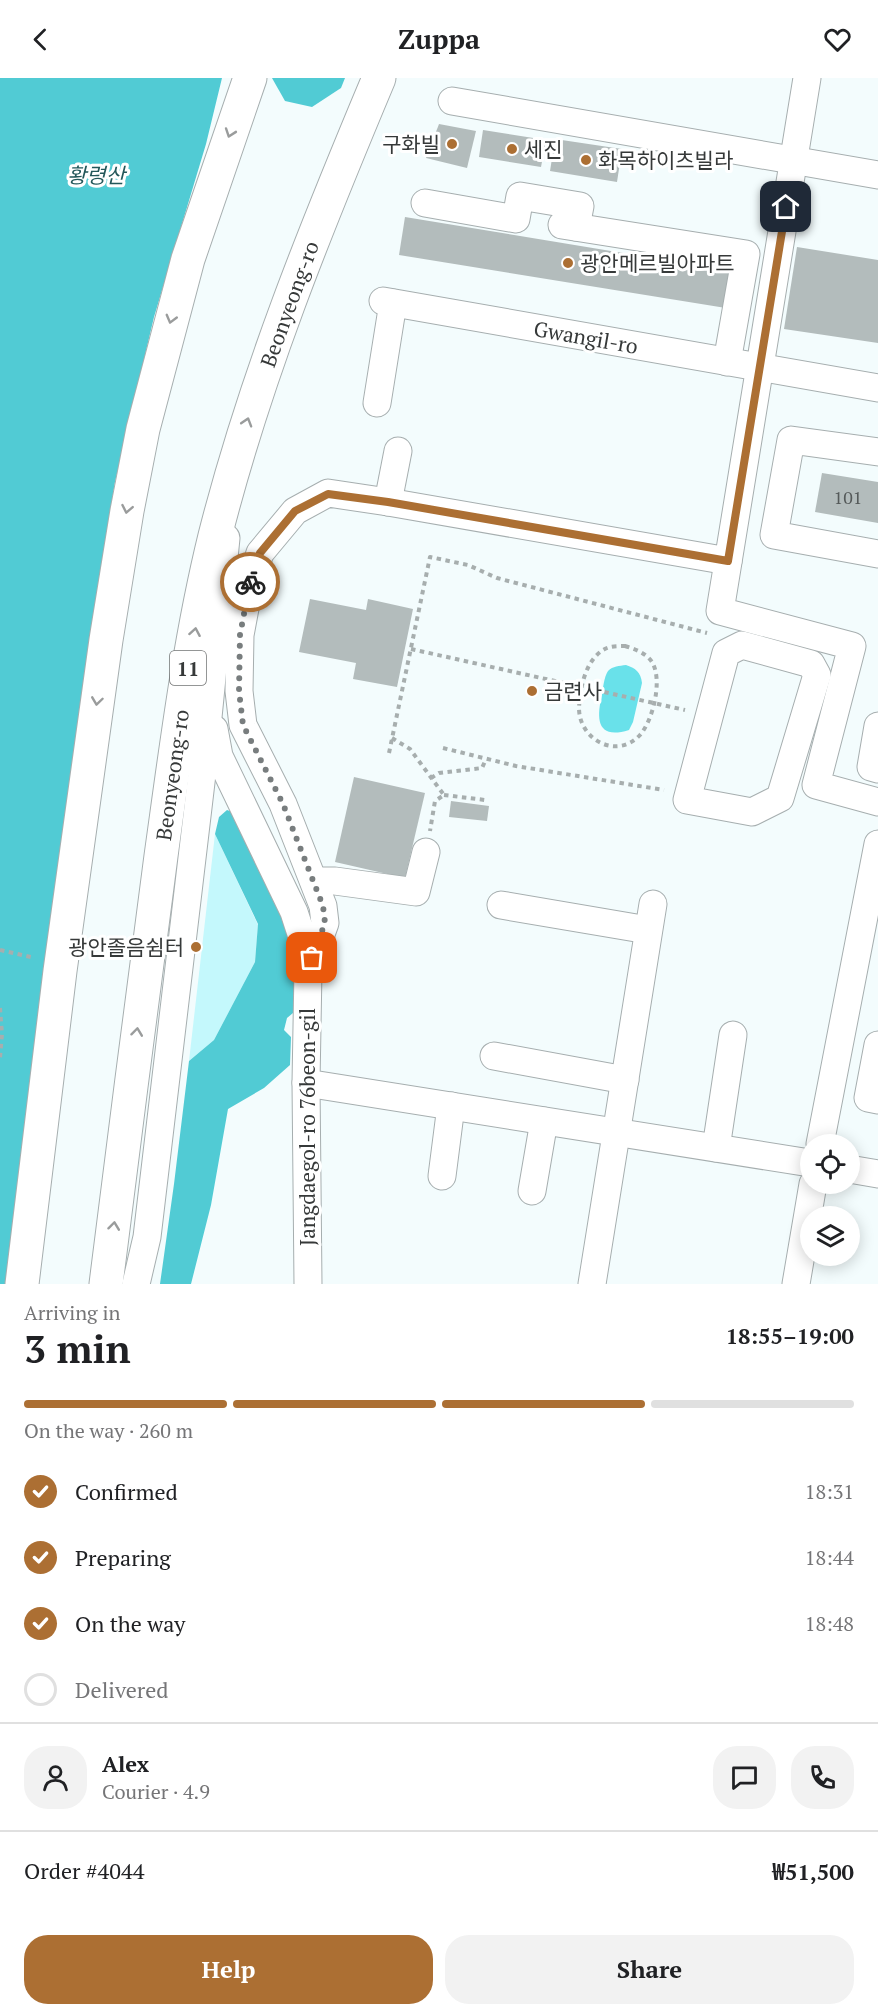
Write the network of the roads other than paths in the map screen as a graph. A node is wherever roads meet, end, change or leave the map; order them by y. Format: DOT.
graph roads {
  1 [pos="250,78"];
  2 [pos="379,78"];
  3 [pos="807,78"];
  4 [pos="452,101"];
  5 [pos="794,161"];
  6 [pos="878,175"];
  7 [pos="425,203"];
  8 [pos="727,362"];
  9 [pos="759,367"];
  10 [pos="878,388"];
  11 [pos="377,403"];
  12 [pos="398,451"];
  13 [pos="878,452"];
  14 [pos="232,471"];
  15 [pos="388,502"];
  16 [pos="878,554"];
  17 [pos="728,561"];
  18 [pos="209,701"];
  19 [pos="878,726"];
  20 [pos="878,769"];
  21 [pos="689,794"];
  22 [pos="878,802"];
  23 [pos="878,844"];
  24 [pos="426,852"];
  25 [pos="314,881"];
  26 [pos="501,905"];
  27 [pos="308,970"];
  28 [pos="733,1035"];
  29 [pos="878,1045"];
  30 [pos="494,1056"];
  31 [pos="625,1080"];
  32 [pos="306,1083"];
  33 [pos="878,1100"];
  34 [pos="451,1106"];
  35 [pos="544,1121"];
  36 [pos="616,1132"];
  37 [pos="822,1134"];
  38 [pos="716,1148"];
  39 [pos="800,1161"];
  40 [pos="860,1171"];
  41 [pos="878,1174"];
  42 [pos="442,1176"];
  43 [pos="532,1191"];
  44 [pos="811,1194"];
  45 [pos="22,1284"];
  46 [pos="106,1284"];
  47 [pos="136,1284"];
  48 [pos="308,1284"];
  49 [pos="591,1284"];
  50 [pos="796,1284"];
  1 -- 45 [label="highway, one-way"];
  14 -- 2 [label="highway, Beonyeong-ro / 11, one-way"];
  3 -- 5 [label="street"];
  4 -- 5 [label="street"];
  5 -- 6 [label="street"];
  5 -- 9 [label="street"];
  7 -- 8 [label="street"];
  8 -- 9 [label="street, Gwangil-ro"];
  8 -- 11 [label="street, Gwangil-ro"];
  9 -- 10 [label="street, Gwangil-ro"];
  9 -- 17 [label="street"];
  12 -- 15 [label="street"];
  13 -- 16 [label="street"];
  14 -- 18 [label="street"];
  46 -- 14 [label="highway, Beonyeong-ro / 11, one-way"];
  15 -- 17 [label="street"];
  15 -- 25 [label="street, Jangdaegol-ro 76beon-gil"];
  17 -- 22 [label="street"];
  18 -- 27 [label="street, Jangdaegol-ro 76beon-gil"];
  18 -- 47 [label="street"];
  19 -- 20 [label="street"];
  21 -- 21 [label="street"];
  23 -- 37 [label="street"];
  24 -- 25 [label="street"];
  25 -- 27 [label="street, Jangdaegol-ro 76beon-gil"];
  26 -- 31 [label="street"];
  27 -- 32 [label="street, Jangdaegol-ro 76beon-gil"];
  28 -- 38 [label="street"];
  29 -- 33 [label="street"];
  30 -- 31 [label="street"];
  31 -- 36 [label="street"];
  32 -- 34 [label="street"];
  32 -- 48 [label="street, Jangdaegol-ro 76beon-gil"];
  34 -- 35 [label="street"];
  34 -- 42 [label="street"];
  35 -- 36 [label="street"];
  35 -- 43 [label="street"];
  36 -- 38 [label="street"];
  36 -- 49 [label="street"];
  38 -- 39 [label="street"];
  40 -- 41 [label="street"];
  44 -- 50 [label="street"];
}
